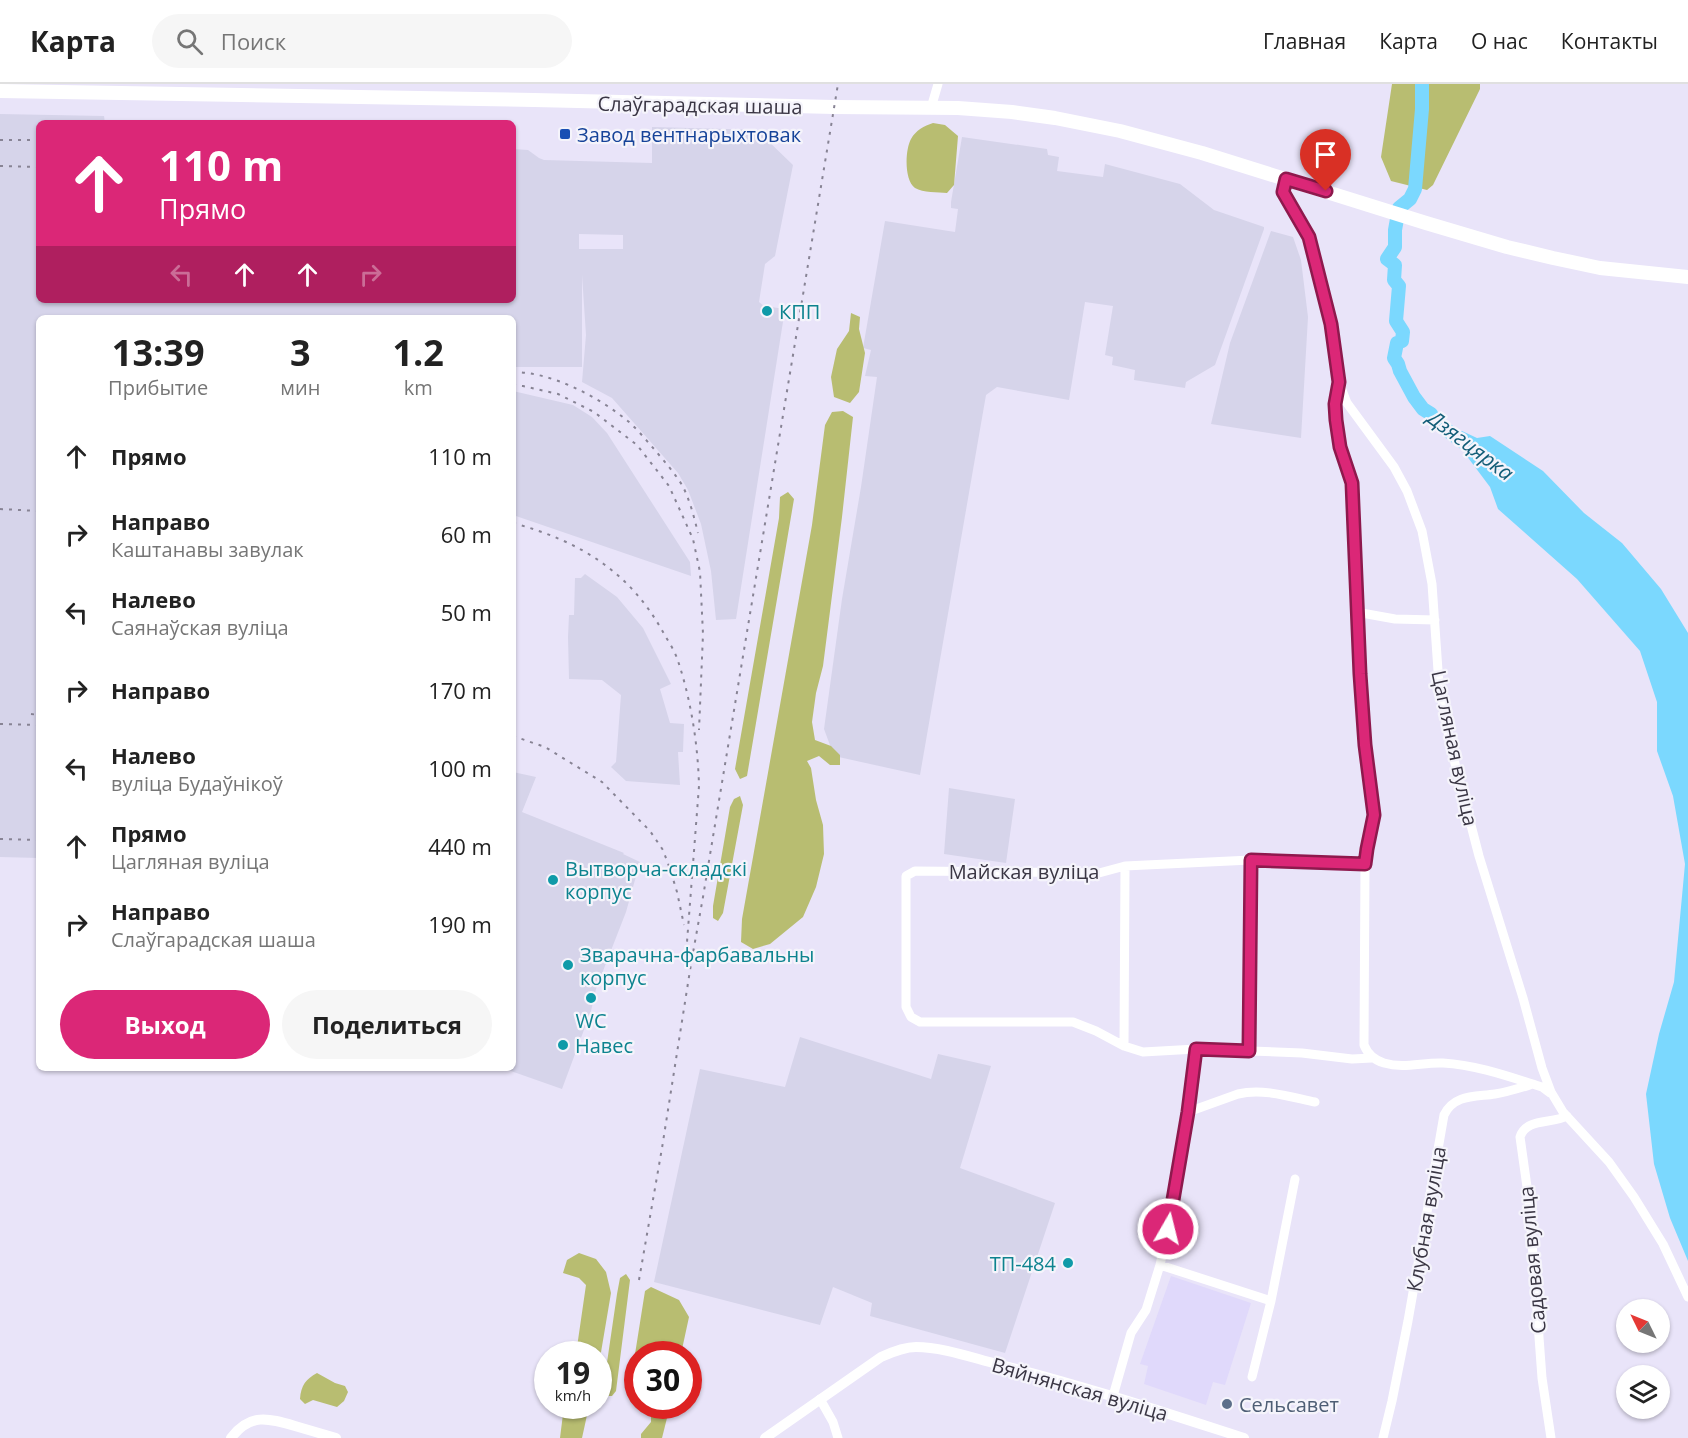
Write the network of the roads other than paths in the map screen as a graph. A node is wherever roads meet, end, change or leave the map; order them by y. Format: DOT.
graph roads {
  1 [pos="938,84"];
  2 [pos="152,88"];
  3 [pos="0,91"];
  4 [pos="931,108"];
  5 [pos="1286,179"];
  6 [pos="1688,277"];
  7 [pos="1339,382"];
  8 [pos="1356,612"];
  9 [pos="1435,620"];
  10 [pos="1251,860"];
  11 [pos="1365,864"];
  12 [pos="1125,866"];
  13 [pos="1124,1046"];
  14 [pos="1196,1049"];
  15 [pos="1249,1051"];
  16 [pos="1372,1058"];
  17 [pos="1542,1068"];
  18 [pos="1532,1084"];
  19 [pos="1555,1100"];
  20 [pos="1315,1102"];
  21 [pos="1188,1112"];
  22 [pos="1567,1116"];
  23 [pos="1295,1179"];
  24 [pos="1160,1265"];
  25 [pos="1688,1298"];
  26 [pos="1271,1301"];
  27 [pos="1252,1377"];
  28 [pos="1113,1396"];
  29 [pos="820,1399"];
  30 [pos="231,1438"];
  31 [pos="336,1438"];
  32 [pos="765,1438"];
  33 [pos="838,1438"];
  34 [pos="1244,1438"];
  35 [pos="1383,1438"];
  36 [pos="1551,1438"];
  1 -- 4 [label="street"];
  2 -- 3 [label="main road, Слаўгарадская шаша"];
  2 -- 4 [label="main road, Слаўгарадская шаша"];
  4 -- 5 [label="main road, Слаўгарадская шаша"];
  5 -- 6 [label="main road, Слаўгарадская шаша"];
  5 -- 7 [label="street, Цагляная вуліца"];
  7 -- 8 [label="street"];
  7 -- 9 [label="street, Цагляная вуліца"];
  8 -- 9 [label="street"];
  8 -- 11 [label="street"];
  9 -- 17 [label="street, Цагляная вуліца"];
  10 -- 11 [label="street, Майская вуліца"];
  10 -- 12 [label="street, Майская вуліца"];
  10 -- 15 [label="street"];
  11 -- 16 [label="street"];
  12 -- 13 [label="street"];
  12 -- 13 [label="street, Майская вуліца"];
  13 -- 14 [label="street"];
  14 -- 15 [label="street"];
  14 -- 21 [label="street"];
  15 -- 16 [label="street"];
  16 -- 18 [label="street"];
  17 -- 18 [label="street"];
  17 -- 19 [label="street, Цагляная вуліца"];
  18 -- 19 [label="street"];
  18 -- 35 [label="street, Клубная вуліца"];
  19 -- 22 [label="street, Цагляная вуліца"];
  20 -- 21 [label="street"];
  21 -- 24 [label="street"];
  22 -- 25 [label="street, Цагляная вуліца"];
  22 -- 36 [label="street, Садовая вуліца"];
  23 -- 26 [label="street"];
  24 -- 26 [label="street"];
  24 -- 28 [label="street"];
  26 -- 27 [label="street"];
  28 -- 29 [label="street, Вяйнянская вуліца"];
  28 -- 34 [label="street, Вяйнянская вуліца"];
  29 -- 32 [label="street, Вяйнянская вуліца"];
  29 -- 33 [label="street"];
  30 -- 31 [label="street"];
}
